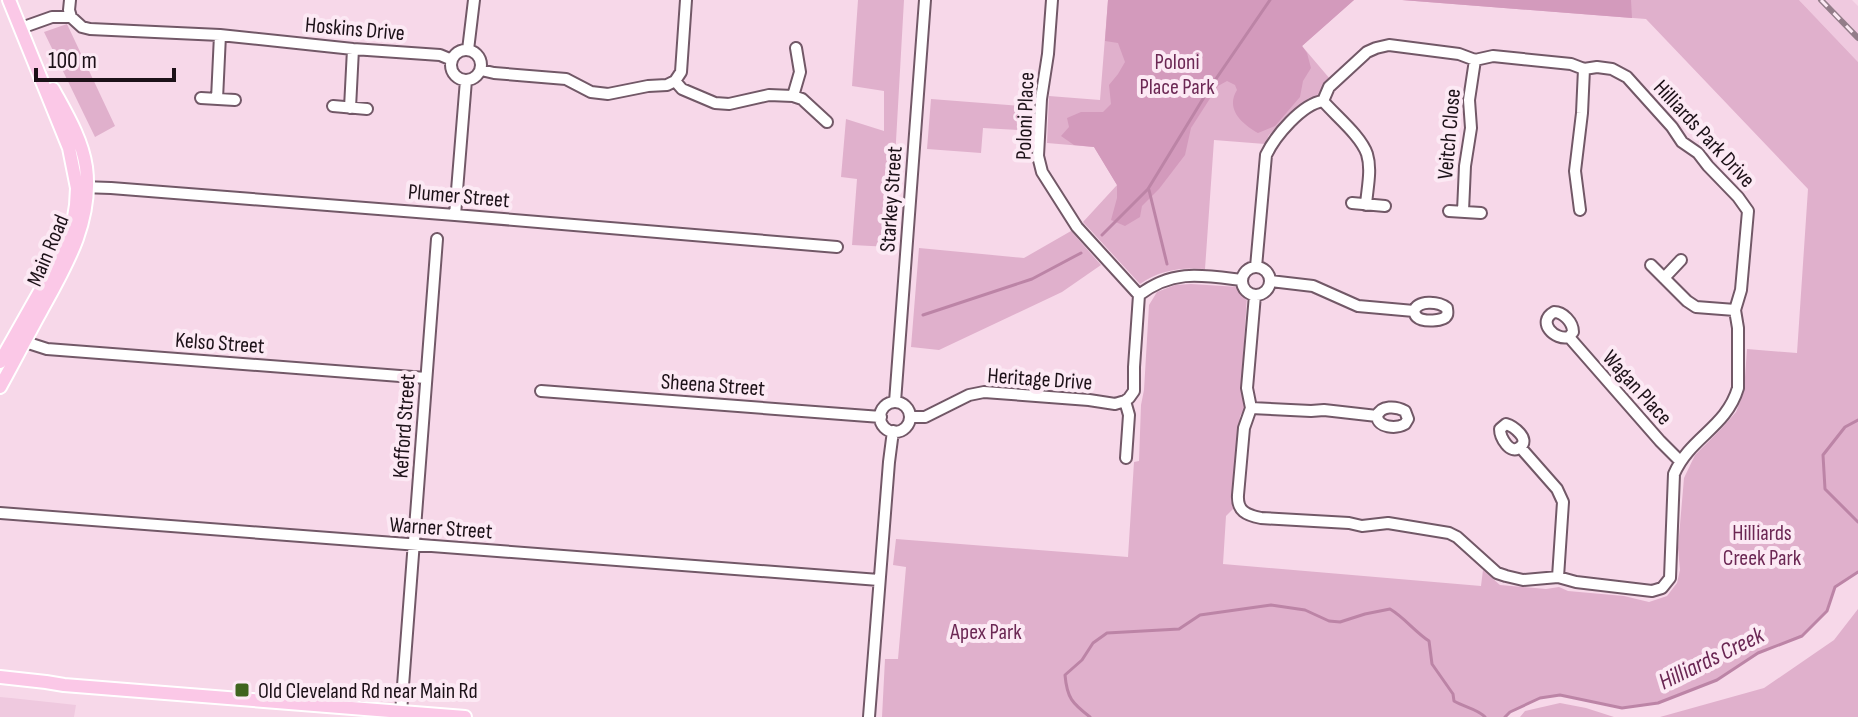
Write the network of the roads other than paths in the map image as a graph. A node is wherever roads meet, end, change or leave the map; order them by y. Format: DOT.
graph roads {
  1 [pos="9,0"];
  2 [pos="70,0"];
  3 [pos="474,0"];
  4 [pos="686,0"];
  5 [pos="925,0"];
  6 [pos="1052,0"];
  7 [pos="71,17"];
  8 [pos="22,32"];
  9 [pos="220,35"];
  10 [pos="796,48"];
  11 [pos="353,49"];
  12 [pos="468,50"];
  13 [pos="452,60"];
  14 [pos="1475,60"];
  15 [pos="1584,69"];
  16 [pos="481,70"];
  17 [pos="466,80"];
  18 [pos="675,81"];
  19 [pos="793,96"];
  20 [pos="201,98"];
  21 [pos="217,99"];
  22 [pos="235,100"];
  23 [pos="1323,101"];
  24 [pos="333,106"];
  25 [pos="350,108"];
  26 [pos="367,109"];
  27 [pos="827,122"];
  28 [pos="82,187"];
  29 [pos="1352,203"];
  30 [pos="1366,205"];
  31 [pos="1385,206"];
  32 [pos="1580,210"];
  33 [pos="1449,211"];
  34 [pos="1463,211"];
  35 [pos="1481,213"];
  36 [pos="455,215"];
  37 [pos="437,239"];
  38 [pos="837,247"];
  39 [pos="1681,260"];
  40 [pos="1651,265"];
  41 [pos="1256,267"];
  42 [pos="1664,278"];
  43 [pos="1241,280"];
  44 [pos="1270,281"];
  45 [pos="1139,295"];
  46 [pos="1255,295"];
  47 [pos="1735,310"];
  48 [pos="1414,311"];
  49 [pos="1569,337"];
  50 [pos="19,340"];
  51 [pos="0,362"];
  52 [pos="426,378"];
  53 [pos="0,387"];
  54 [pos="541,391"];
  55 [pos="1125,401"];
  56 [pos="895,402"];
  57 [pos="1251,408"];
  58 [pos="1377,416"];
  59 [pos="881,417"];
  60 [pos="910,417"];
  61 [pos="893,431"];
  62 [pos="1520,447"];
  63 [pos="1126,458"];
  64 [pos="1680,461"];
  65 [pos="0,513"];
  66 [pos="414,545"];
  67 [pos="1558,577"];
  68 [pos="879,580"];
  69 [pos="0,677"];
  70 [pos="0,685"];
  71 [pos="64,685"];
  72 [pos="401,712"];
  73 [pos="465,717"];
  74 [pos="869,717"];
  1 -- 8 [label="main road, Main Road"];
  2 -- 7 [label="street"];
  3 -- 12 [label="street"];
  4 -- 18 [label="street"];
  5 -- 56 [label="street, Starkey Street"];
  6 -- 45 [label="street, Poloni Place"];
  7 -- 8 [label="street, Hoskins Drive"];
  7 -- 9 [label="street, Hoskins Drive"];
  8 -- 28 [label="main road, Main Road"];
  9 -- 11 [label="street, Hoskins Drive"];
  9 -- 21 [label="street"];
  10 -- 19 [label="street"];
  11 -- 13 [label="street, Hoskins Drive"];
  11 -- 25 [label="street"];
  12 -- 13 [label="street"];
  12 -- 16 [label="street"];
  13 -- 17 [label="street"];
  14 -- 15 [label="street, Hilliards Park Drive"];
  14 -- 23 [label="street, Hilliards Park Drive"];
  14 -- 34 [label="street, Veitch Close"];
  15 -- 32 [label="street"];
  15 -- 47 [label="street, Hilliards Park Drive"];
  16 -- 17 [label="street"];
  16 -- 18 [label="street"];
  17 -- 36 [label="street"];
  18 -- 19 [label="street"];
  19 -- 27 [label="street"];
  20 -- 21 [label="street"];
  21 -- 22 [label="street"];
  23 -- 30 [label="street"];
  23 -- 41 [label="street, Hilliards Park Drive"];
  24 -- 25 [label="street"];
  25 -- 26 [label="street"];
  28 -- 36 [label="street, Plumer Street"];
  28 -- 50 [label="main road, Main Road"];
  29 -- 30 [label="street"];
  30 -- 31 [label="street"];
  33 -- 34 [label="street, Veitch Close"];
  34 -- 35 [label="street, Veitch Close"];
  36 -- 38 [label="street, Plumer Street"];
  37 -- 52 [label="street, Kefford Street"];
  39 -- 42 [label="street"];
  40 -- 42 [label="street"];
  41 -- 43 [label="street"];
  41 -- 44 [label="street"];
  42 -- 47 [label="street"];
  43 -- 45 [label="street"];
  43 -- 46 [label="street"];
  44 -- 46 [label="street"];
  44 -- 48 [label="street"];
  45 -- 55 [label="street"];
  46 -- 57 [label="street"];
  47 -- 64 [label="street, Hilliards Park Drive"];
  49 -- 64 [label="street, Wagan Place"];
  50 -- 51 [label="main road, Main Road"];
  50 -- 52 [label="street, Kelso Street"];
  50 -- 53 [label="main road, Main Road"];
  52 -- 66 [label="street, Kefford Street"];
  54 -- 59 [label="street, Sheena Street"];
  55 -- 60 [label="street, Heritage Drive"];
  55 -- 63 [label="street"];
  56 -- 59 [label="street"];
  56 -- 60 [label="street"];
  57 -- 58 [label="street"];
  57 -- 67 [label="street"];
  59 -- 61 [label="street"];
  60 -- 61 [label="street"];
  61 -- 68 [label="street"];
  62 -- 67 [label="street"];
  64 -- 67 [label="street"];
  65 -- 66 [label="street, Warner Street"];
  66 -- 68 [label="street, Warner Street"];
  66 -- 72 [label="street, Kefford Street"];
  68 -- 74 [label="street"];
  69 -- 71 [label="main road"];
  70 -- 71 [label="main road"];
  71 -- 72 [label="main road"];
  72 -- 73 [label="main road"];
}
